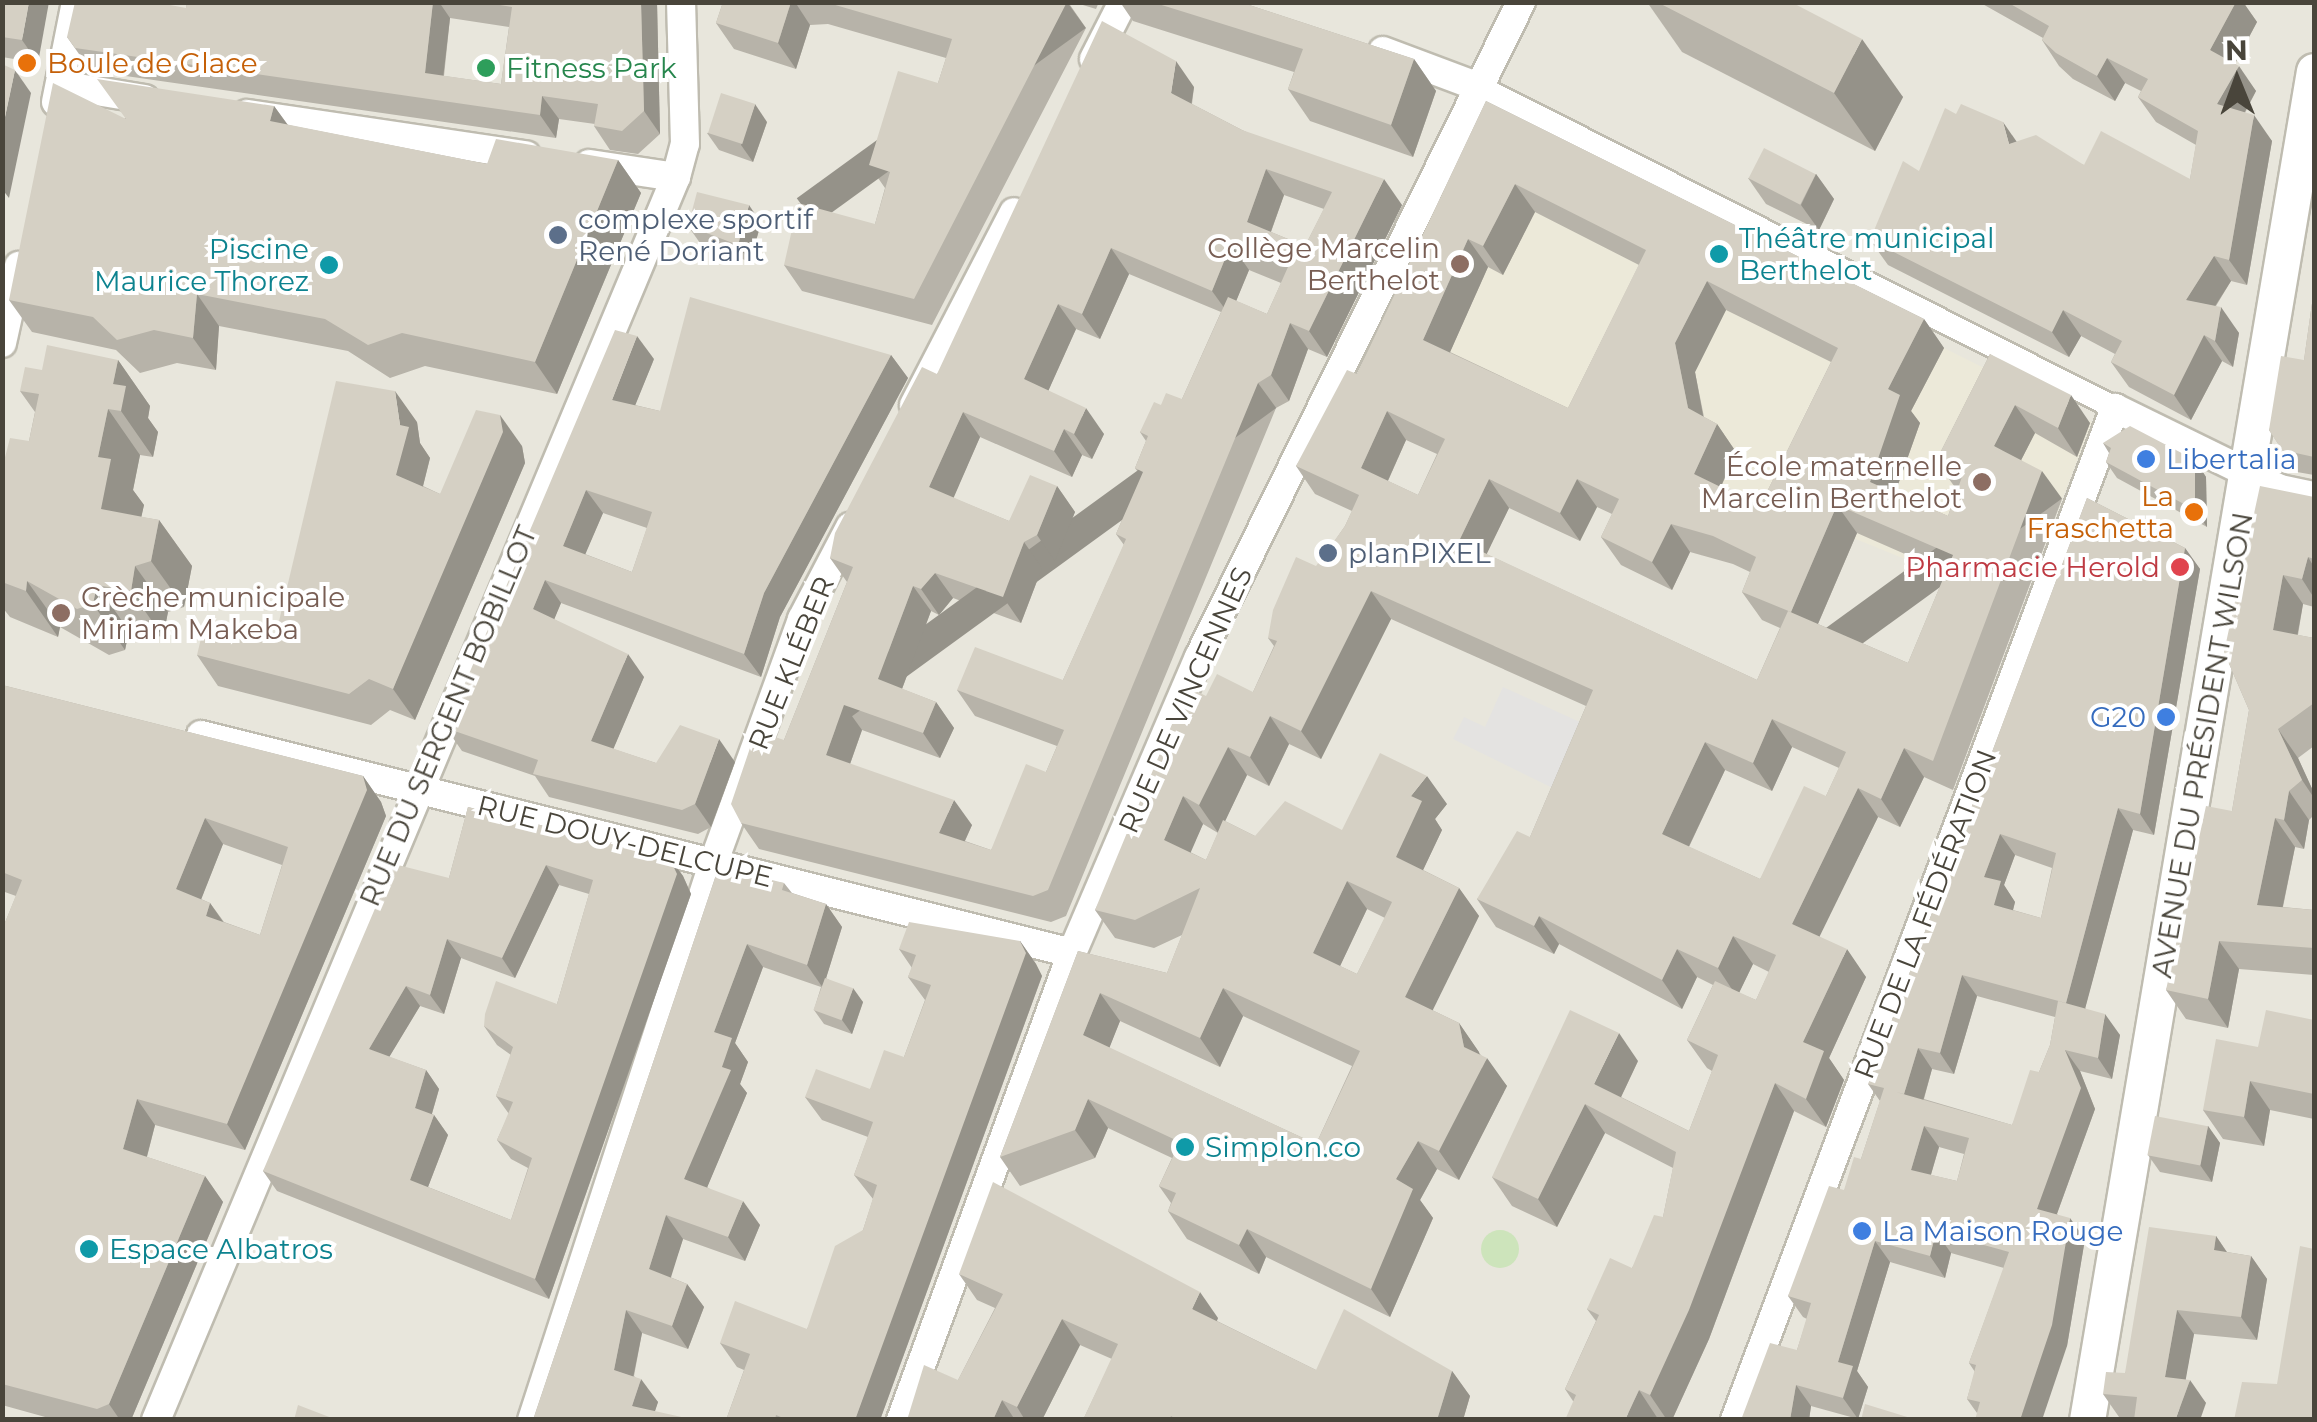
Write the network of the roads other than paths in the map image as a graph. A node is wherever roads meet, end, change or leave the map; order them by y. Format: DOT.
graph roads {
  1 [pos="76,2"];
  2 [pos="681,2"];
  3 [pos="1123,2"];
  4 [pos="1521,2"];
  5 [pos="1355,42"];
  6 [pos="2314,70"];
  7 [pos="60,84"];
  8 [pos="1484,89"];
  9 [pos="1078,90"];
  10 [pos="178,103"];
  11 [pos="217,109"];
  12 [pos="50,125"];
  13 [pos="676,177"];
  14 [pos="1032,177"];
  15 [pos="26,234"];
  16 [pos="2,343"];
  17 [pos="2115,408"];
  18 [pos="896,439"];
  19 [pos="2248,473"];
  20 [pos="2314,496"];
  21 [pos="862,504"];
  22 [pos="172,728"];
  23 [pos="416,788"];
  24 [pos="714,864"];
  25 [pos="1072,953"];
  26 [pos="156,1420"];
  27 [pos="532,1420"];
  28 [pos="901,1420"];
  29 [pos="1735,1420"];
  30 [pos="2087,1420"];
  1 -- 7 [label="street"];
  2 -- 13 [label="street, RUE DU SERGENT BOBILLOT"];
  3 -- 9 [label="street"];
  4 -- 8 [label="street, RUE DE VINCENNES"];
  5 -- 8 [label="street"];
  6 -- 19 [label="street, AVENUE DU PRÉSIDENT WILSON"];
  7 -- 10 [label="street"];
  7 -- 12 [label="street"];
  8 -- 17 [label="street"];
  8 -- 25 [label="street, RUE DE VINCENNES"];
  11 -- 13 [label="street"];
  13 -- 23 [label="street, RUE DU SERGENT BOBILLOT"];
  14 -- 18 [label="street"];
  15 -- 16 [label="street"];
  17 -- 19 [label="street"];
  17 -- 29 [label="street, RUE DE LA FÉDÉRATION"];
  19 -- 20 [label="street"];
  19 -- 30 [label="street, AVENUE DU PRÉSIDENT WILSON"];
  21 -- 24 [label="street, RUE KLÉBER"];
  22 -- 23 [label="street, RUE DOUY-DELCUPE"];
  23 -- 24 [label="street, RUE DOUY-DELCUPE"];
  23 -- 26 [label="street, RUE DU SERGENT BOBILLOT"];
  24 -- 25 [label="street, RUE DOUY-DELCUPE"];
  24 -- 27 [label="street, RUE KLÉBER"];
  25 -- 28 [label="street, RUE DE VINCENNES"];
}
